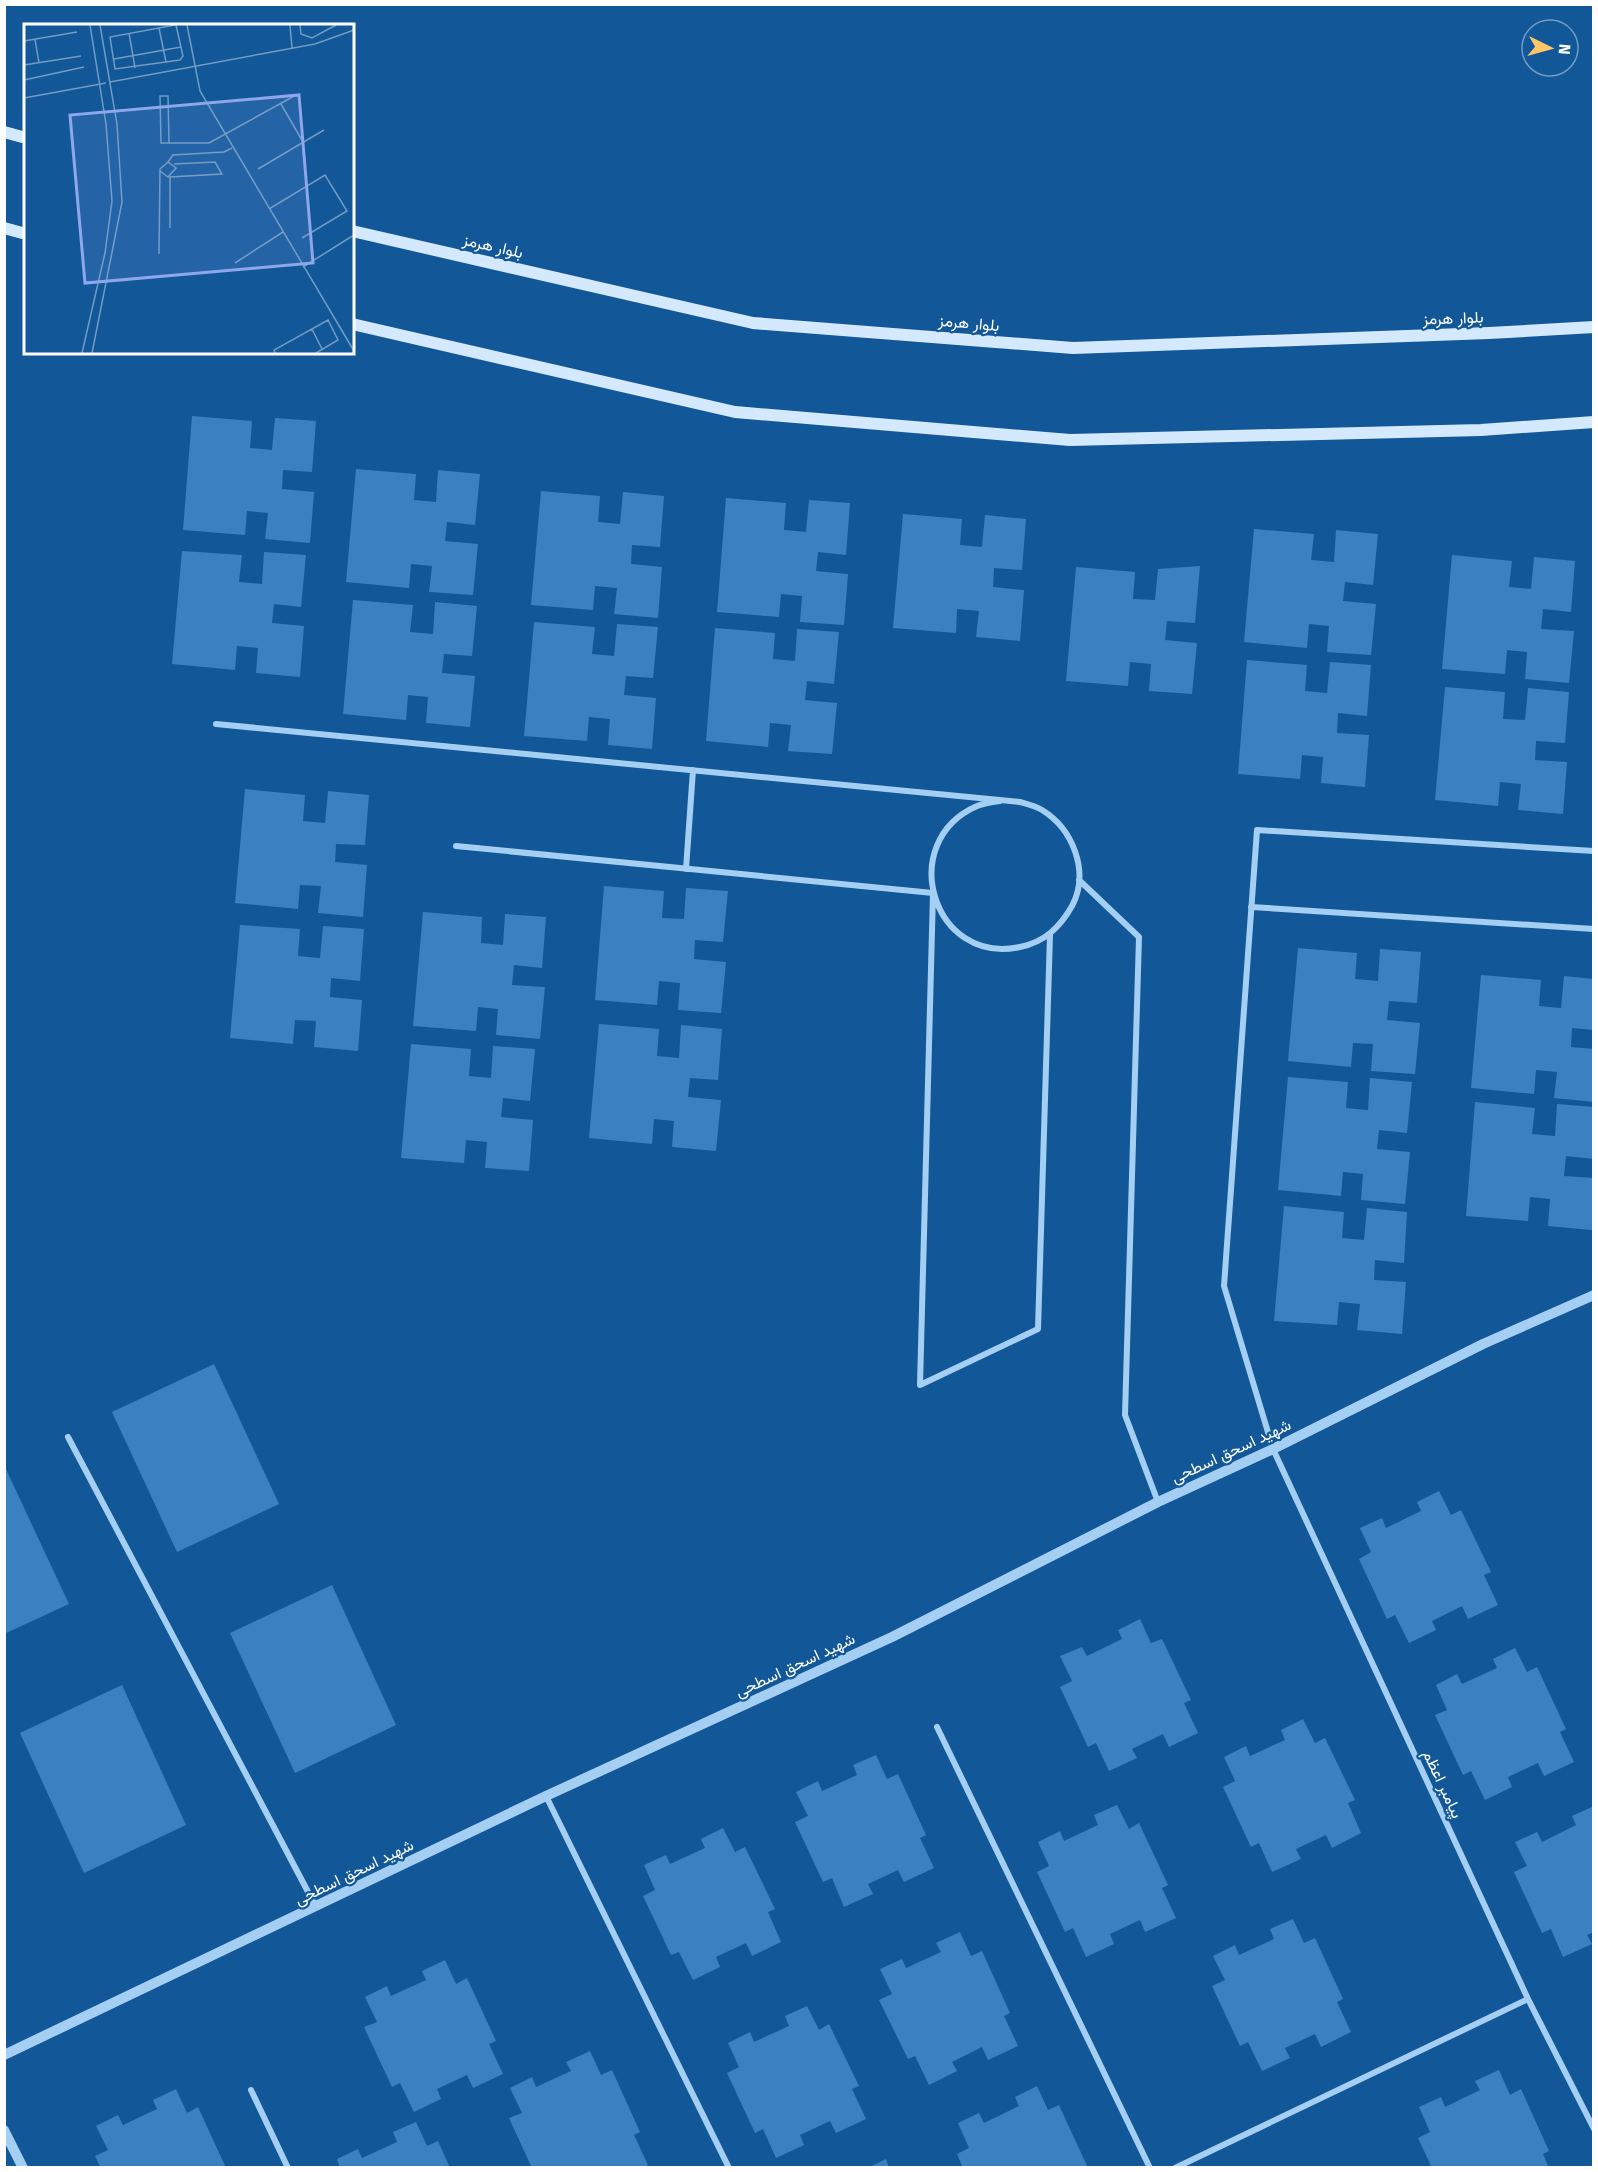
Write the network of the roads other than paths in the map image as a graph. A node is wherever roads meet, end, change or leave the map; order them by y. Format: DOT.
graph roads {
  1 [pos="4,132"];
  2 [pos="24,137"];
  3 [pos="4,228"];
  4 [pos="354,231"];
  5 [pos="24,233"];
  6 [pos="354,324"];
  7 [pos="1593,327"];
  8 [pos="1593,422"];
  9 [pos="216,724"];
  10 [pos="693,770"];
  11 [pos="1000,801"];
  12 [pos="456,846"];
  13 [pos="1593,851"];
  14 [pos="686,868"];
  15 [pos="1079,880"];
  16 [pos="933,893"];
  17 [pos="1251,907"];
  18 [pos="1593,929"];
  19 [pos="1050,934"];
  20 [pos="1593,1295"];
  21 [pos="68,1437"];
  22 [pos="1273,1449"];
  23 [pos="1158,1502"];
  24 [pos="937,1727"];
  25 [pos="546,1796"];
  26 [pos="316,1907"];
  27 [pos="1528,1999"];
  28 [pos="4,2055"];
  29 [pos="251,2090"];
  30 [pos="1593,2129"];
  31 [pos="4,2130"];
  32 [pos="23,2168"];
  33 [pos="288,2168"];
  34 [pos="729,2168"];
  35 [pos="1150,2168"];
  36 [pos="1175,2168"];
  1 -- 2 [label="main road"];
  3 -- 5 [label="main road"];
  4 -- 7 [label="main road, بلوار هرمز"];
  6 -- 8 [label="main road"];
  9 -- 10 [label="street"];
  10 -- 11 [label="street"];
  10 -- 14 [label="street"];
  11 -- 15 [label="street"];
  11 -- 16 [label="street"];
  12 -- 14 [label="street"];
  13 -- 17 [label="street, پیامبر اعظم"];
  14 -- 16 [label="street"];
  15 -- 19 [label="street"];
  15 -- 23 [label="street"];
  16 -- 19 [label="street"];
  16 -- 19 [label="street"];
  17 -- 18 [label="street"];
  17 -- 22 [label="street, پیامبر اعظم"];
  20 -- 22 [label="street, شهید اسحق اسطحی"];
  21 -- 26 [label="street"];
  22 -- 23 [label="street, شهید اسحق اسطحی"];
  22 -- 27 [label="street, پیامبر اعظم"];
  23 -- 25 [label="street, شهید اسحق اسطحی"];
  24 -- 35 [label="street"];
  25 -- 26 [label="street, شهید اسحق اسطحی"];
  25 -- 34 [label="street"];
  26 -- 28 [label="street, شهید اسحق اسطحی"];
  27 -- 30 [label="street, پیامبر اعظم"];
  27 -- 36 [label="street"];
  29 -- 33 [label="street"];
  31 -- 32 [label="street"];
}
